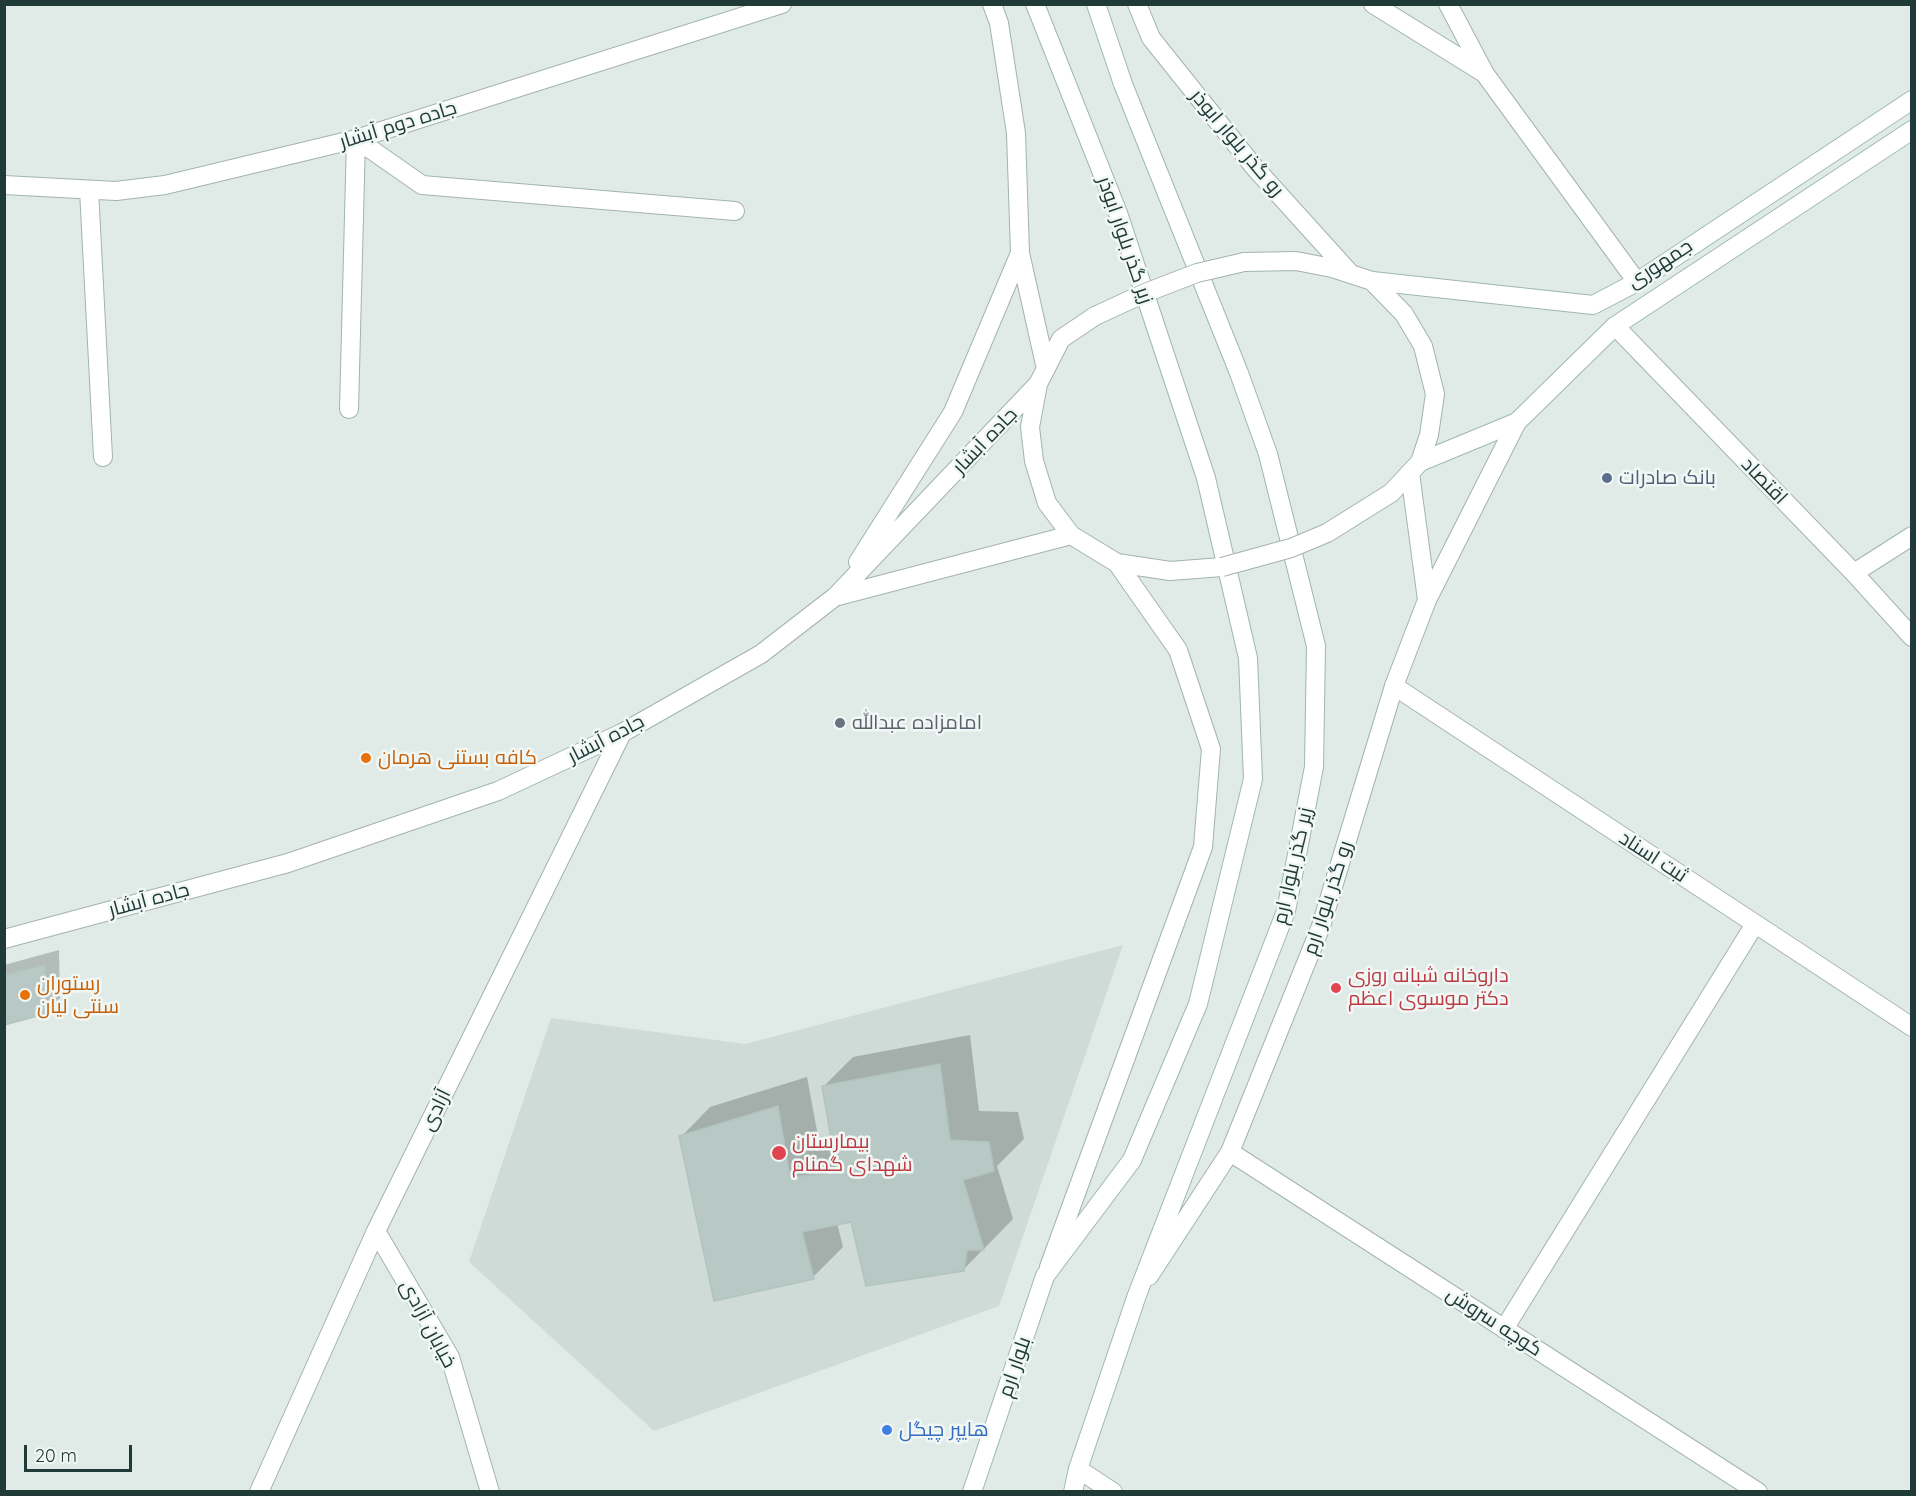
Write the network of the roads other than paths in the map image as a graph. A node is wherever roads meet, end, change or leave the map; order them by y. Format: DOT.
graph roads {
  1 [pos="782,4"];
  2 [pos="992,4"];
  3 [pos="1035,4"];
  4 [pos="1096,4"];
  5 [pos="1137,4"];
  6 [pos="1373,4"];
  7 [pos="1448,4"];
  8 [pos="1485,74"];
  9 [pos="1911,100"];
  10 [pos="1911,130"];
  11 [pos="356,139"];
  12 [pos="4,185"];
  13 [pos="89,190"];
  14 [pos="735,211"];
  15 [pos="1020,253"];
  16 [pos="1350,273"];
  17 [pos="1372,281"];
  18 [pos="1637,282"];
  19 [pos="1593,305"];
  20 [pos="1615,327"];
  21 [pos="1042,377"];
  22 [pos="349,409"];
  23 [pos="1517,422"];
  24 [pos="103,456"];
  25 [pos="1415,468"];
  26 [pos="1071,535"];
  27 [pos="1911,536"];
  28 [pos="1117,563"];
  29 [pos="1854,573"];
  30 [pos="836,596"];
  31 [pos="1427,600"];
  32 [pos="1911,637"];
  33 [pos="1394,686"];
  34 [pos="622,733"];
  35 [pos="1755,924"];
  36 [pos="4,939"];
  37 [pos="1911,1027"];
  38 [pos="1230,1152"];
  39 [pos="376,1231"];
  40 [pos="1045,1276"];
  41 [pos="1137,1295"];
  42 [pos="1504,1329"];
  43 [pos="1078,1469"];
  44 [pos="259,1491"];
  45 [pos="490,1491"];
  46 [pos="972,1491"];
  47 [pos="1073,1491"];
  48 [pos="1113,1491"];
  49 [pos="1758,1491"];
  1 -- 11 [label="street, جاده دوم‌ آبشار"];
  2 -- 15 [label="street"];
  3 -- 40 [label="street, زیر گذر بلوار ابوذر"];
  4 -- 41 [label="street, زیر گذر بلوار ارم"];
  5 -- 16 [label="street, رو گذر بلوار ابوذر"];
  6 -- 8 [label="street"];
  7 -- 8 [label="street"];
  8 -- 18 [label="street"];
  9 -- 18 [label="street, جمهوری"];
  10 -- 20 [label="street, جمهوری"];
  11 -- 13 [label="street, جاده دوم‌ آبشار"];
  11 -- 14 [label="street"];
  11 -- 22 [label="street"];
  12 -- 13 [label="street, جاده دوم‌ آبشار"];
  13 -- 24 [label="street"];
  15 -- 21 [label="street"];
  15 -- 30 [label="street"];
  16 -- 17 [label="street"];
  16 -- 21 [label="street, bridge"];
  17 -- 19 [label="street"];
  17 -- 25 [label="street"];
  18 -- 19 [label="street, جمهوری"];
  19 -- 20 [label="street, اقتصاد"];
  20 -- 23 [label="street, جمهوری"];
  20 -- 29 [label="street, اقتصاد"];
  21 -- 26 [label="street"];
  21 -- 30 [label="street, جاده آبشار"];
  23 -- 25 [label="street, جمهوری"];
  23 -- 31 [label="street"];
  25 -- 28 [label="street, bridge"];
  25 -- 31 [label="street, رو گذر بلوار ارم"];
  26 -- 28 [label="street"];
  26 -- 30 [label="street"];
  27 -- 29 [label="street"];
  28 -- 40 [label="street, بلوار ارم"];
  29 -- 32 [label="street, اقتصاد"];
  30 -- 34 [label="street, جاده آبشار"];
  31 -- 33 [label="street, رو گذر بلوار ارم"];
  33 -- 35 [label="street, ثبت اسناد"];
  33 -- 38 [label="street, رو گذر بلوار ارم"];
  34 -- 36 [label="street, جاده آبشار"];
  34 -- 39 [label="street, آزادی"];
  35 -- 37 [label="street, ثبت اسناد"];
  35 -- 42 [label="street"];
  38 -- 41 [label="street, رو گذر بلوار ارم"];
  38 -- 42 [label="street, کوچه سروش"];
  39 -- 44 [label="street, آزادی"];
  39 -- 45 [label="street, خیابان آزادی"];
  40 -- 46 [label="street, بلوار ارم"];
  41 -- 43 [label="street"];
  42 -- 49 [label="street, کوچه سروش"];
  43 -- 47 [label="street"];
  43 -- 48 [label="street"];
}
